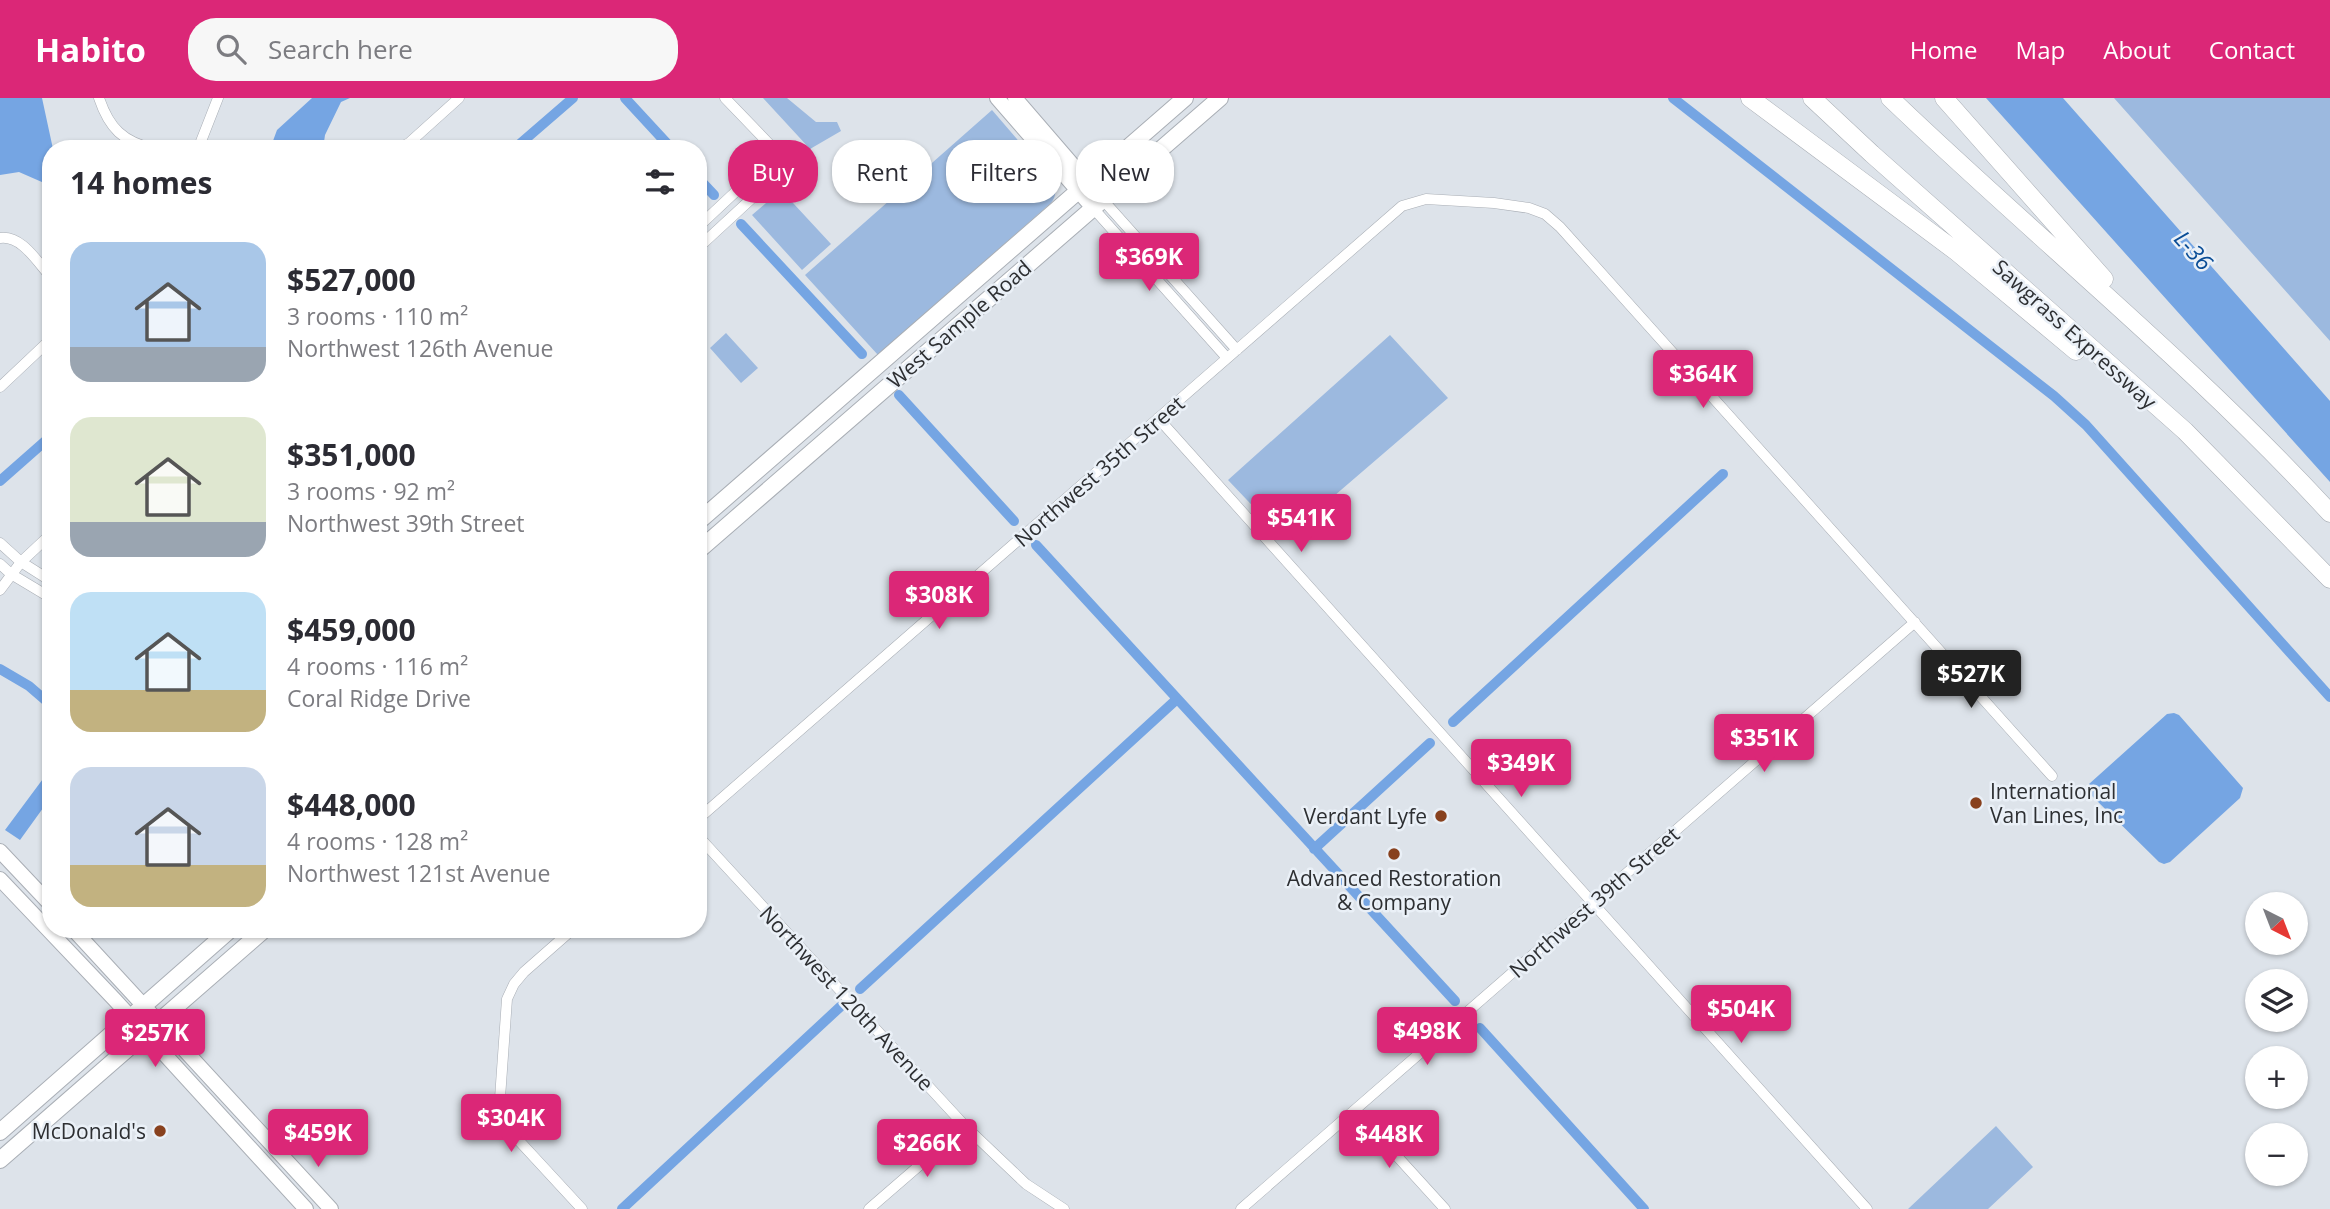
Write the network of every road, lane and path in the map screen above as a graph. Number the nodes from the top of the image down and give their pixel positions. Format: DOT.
graph roads {
  1 [pos="99,98"];
  2 [pos="218,98"];
  3 [pos="459,98"];
  4 [pos="725,98"];
  5 [pos="997,98"];
  6 [pos="1015,98"];
  7 [pos="1185,98"];
  8 [pos="1220,98"];
  9 [pos="1750,98"];
  10 [pos="1812,98"];
  11 [pos="1890,98"];
  12 [pos="1944,98"];
  13 [pos="130,140"];
  14 [pos="202,140"];
  15 [pos="412,140"];
  16 [pos="764,140"];
  17 [pos="1137,140"];
  18 [pos="1076,178"];
  19 [pos="1076,180"];
  20 [pos="1076,193"];
  21 [pos="728,199"];
  22 [pos="747,203"];
  23 [pos="1098,204"];
  24 [pos="707,219"];
  25 [pos="4,237"];
  26 [pos="707,240"];
  27 [pos="42,267"];
  28 [pos="2144,328"];
  29 [pos="42,347"];
  30 [pos="1237,350"];
  31 [pos="1227,358"];
  32 [pos="0,387"];
  33 [pos="1158,418"];
  34 [pos="2185,431"];
  35 [pos="2330,513"];
  36 [pos="707,514"];
  37 [pos="42,542"];
  38 [pos="0,543"];
  39 [pos="707,543"];
  40 [pos="21,562"];
  41 [pos="0,564"];
  42 [pos="11,574"];
  43 [pos="42,576"];
  44 [pos="2330,579"];
  45 [pos="0,590"];
  46 [pos="42,593"];
  47 [pos="1915,622"];
  48 [pos="2052,776"];
  49 [pos="707,811"];
  50 [pos="707,846"];
  51 [pos="0,850"];
  52 [pos="0,880"];
  53 [pos="42,895"];
  54 [pos="1593,902"];
  55 [pos="42,924"];
  56 [pos="55,938"];
  57 [pos="81,938"];
  58 [pos="221,938"];
  59 [pos="255,938"];
  60 [pos="563,938"];
  61 [pos="144,1006"];
  62 [pos="131,1017"];
  63 [pos="159,1022"];
  64 [pos="145,1033"];
  65 [pos="1355,1110"];
  66 [pos="965,1126"];
  67 [pos="0,1132"];
  68 [pos="0,1160"];
  69 [pos="306,1209"];
  70 [pos="331,1209"];
  71 [pos="582,1209"];
  72 [pos="869,1209"];
  73 [pos="1065,1209"];
  74 [pos="1241,1209"];
  75 [pos="1445,1209"];
  76 [pos="1867,1209"];
  1 -- 13 [label="street"];
  2 -- 14 [label="street"];
  3 -- 15 [label="street"];
  4 -- 16 [label="street"];
  5 -- 19 [label="main road"];
  6 -- 18 [label="main road"];
  7 -- 17 [label="main road, West Sample Road"];
  8 -- 23 [label="main road, West Sample Road"];
  9 -- 34 [label="highway"];
  10 -- 34 [label="highway, Sawgrass Expressway"];
  11 -- 28 [label="highway"];
  12 -- 28 [label="highway"];
  20 -- 36 [label="main road, West Sample Road"];
  21 -- 24 [label="street"];
  22 -- 26 [label="street"];
  23 -- 30 [label="street"];
  23 -- 31 [label="street"];
  23 -- 39 [label="main road, West Sample Road"];
  25 -- 27 [label="street"];
  28 -- 35 [label="highway"];
  29 -- 32 [label="street"];
  30 -- 31 [label="street, Northwest 35th Street"];
  30 -- 47 [label="street, Northwest 35th Street"];
  31 -- 33 [label="street, Northwest 35th Street"];
  33 -- 49 [label="street, Northwest 35th Street"];
  33 -- 54 [label="street"];
  34 -- 44 [label="highway, Sawgrass Expressway"];
  37 -- 40 [label="street"];
  38 -- 40 [label="street"];
  40 -- 42 [label="street"];
  40 -- 43 [label="street"];
  41 -- 42 [label="street"];
  42 -- 45 [label="street"];
  42 -- 46 [label="street"];
  47 -- 48 [label="street, Northwest 35th Street"];
  47 -- 54 [label="street, Northwest 39th Street"];
  50 -- 66 [label="street, Northwest 120th Avenue"];
  51 -- 53 [label="main road"];
  52 -- 55 [label="main road"];
  54 -- 65 [label="street, Northwest 39th Street"];
  54 -- 76 [label="street"];
  56 -- 62 [label="main road"];
  57 -- 61 [label="main road"];
  58 -- 61 [label="main road"];
  59 -- 63 [label="main road"];
  60 -- 71 [label="street"];
  61 -- 62 [label="main road"];
  61 -- 63 [label="main road"];
  62 -- 64 [label="main road"];
  62 -- 67 [label="main road"];
  63 -- 64 [label="main road"];
  63 -- 70 [label="main road"];
  64 -- 68 [label="main road"];
  64 -- 69 [label="main road"];
  65 -- 74 [label="street, Northwest 39th Street"];
  65 -- 75 [label="street"];
  66 -- 72 [label="street"];
  66 -- 73 [label="street, Northwest 120th Avenue"];
}
